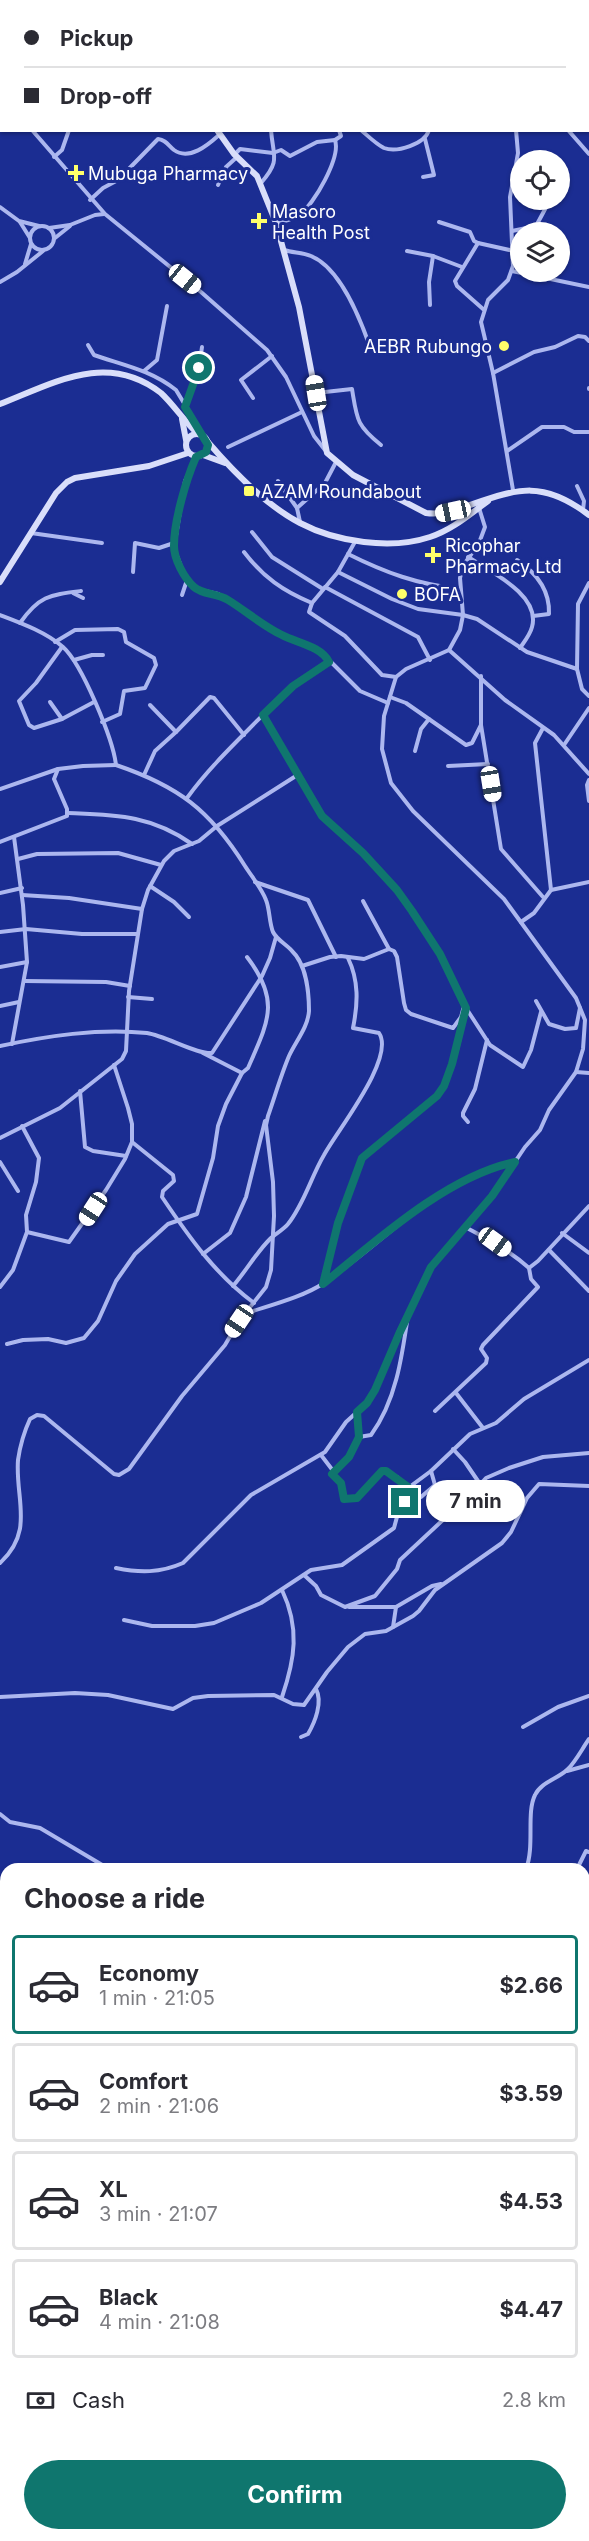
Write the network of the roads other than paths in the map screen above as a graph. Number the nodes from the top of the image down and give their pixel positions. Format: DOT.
graph roads {
  1 [pos="34,132"];
  2 [pos="68,132"];
  3 [pos="271,132"];
  4 [pos="339,132"];
  5 [pos="363,132"];
  6 [pos="428,132"];
  7 [pos="516,132"];
  8 [pos="570,132"];
  9 [pos="218,133"];
  10 [pos="335,140"];
  11 [pos="425,140"];
  12 [pos="518,150"];
  13 [pos="276,153"];
  14 [pos="589,154"];
  15 [pos="235,155"];
  16 [pos="54,157"];
  17 [pos="423,177"];
  18 [pos="261,183"];
  19 [pos="218,185"];
  20 [pos="90,200"];
  21 [pos="0,207"];
  22 [pos="105,214"];
  23 [pos="19,221"];
  24 [pos="439,222"];
  25 [pos="276,224"];
  26 [pos="70,225"];
  27 [pos="41,226"];
  28 [pos="49,228"];
  29 [pos="30,238"];
  30 [pos="54,238"];
  31 [pos="478,243"];
  32 [pos="31,244"];
  33 [pos="44,250"];
  34 [pos="283,250"];
  35 [pos="510,250"];
  36 [pos="407,251"];
  37 [pos="433,256"];
  38 [pos="25,265"];
  39 [pos="462,267"];
  40 [pos="510,276"];
  41 [pos="0,282"];
  42 [pos="565,282"];
  43 [pos="589,287"];
  44 [pos="167,306"];
  45 [pos="430,306"];
  46 [pos="483,309"];
  47 [pos="589,341"];
  48 [pos="369,344"];
  49 [pos="87,345"];
  50 [pos="202,347"];
  51 [pos="272,356"];
  52 [pos="144,371"];
  53 [pos="494,373"];
  54 [pos="316,393"];
  55 [pos="253,398"];
  56 [pos="0,404"];
  57 [pos="185,407"];
  58 [pos="302,412"];
  59 [pos="181,418"];
  60 [pos="589,432"];
  61 [pos="204,437"];
  62 [pos="186,440"];
  63 [pos="381,445"];
  64 [pos="228,447"];
  65 [pos="507,451"];
  66 [pos="188,453"];
  67 [pos="327,453"];
  68 [pos="199,456"];
  69 [pos="336,462"];
  70 [pos="236,470"];
  71 [pos="278,481"];
  72 [pos="577,486"];
  73 [pos="513,490"];
  74 [pos="500,495"];
  75 [pos="297,508"];
  76 [pos="479,508"];
  77 [pos="583,510"];
  78 [pos="589,515"];
  79 [pos="300,522"];
  80 [pos="252,532"];
  81 [pos="30,533"];
  82 [pos="356,540"];
  83 [pos="102,543"];
  84 [pos="174,543"];
  85 [pos="244,552"];
  86 [pos="348,554"];
  87 [pos="468,557"];
  88 [pos="517,560"];
  89 [pos="133,572"];
  90 [pos="338,572"];
  91 [pos="187,579"];
  92 [pos="0,582"];
  93 [pos="589,584"];
  94 [pos="324,588"];
  95 [pos="459,589"];
  96 [pos="81,591"];
  97 [pos="72,592"];
  98 [pos="182,595"];
  99 [pos="83,598"];
  100 [pos="312,603"];
  101 [pos="0,615"];
  102 [pos="463,615"];
  103 [pos="533,616"];
  104 [pos="20,623"];
  105 [pos="55,642"];
  106 [pos="62,647"];
  107 [pos="520,648"];
  108 [pos="450,650"];
  109 [pos="103,655"];
  110 [pos="74,660"];
  111 [pos="430,660"];
  112 [pos="329,662"];
  113 [pos="577,669"];
  114 [pos="481,676"];
  115 [pos="396,677"];
  116 [pos="589,696"];
  117 [pos="390,697"];
  118 [pos="50,702"];
  119 [pos="94,702"];
  120 [pos="388,703"];
  121 [pos="150,705"];
  122 [pos="589,708"];
  123 [pos="263,715"];
  124 [pos="62,719"];
  125 [pos="429,719"];
  126 [pos="102,722"];
  127 [pos="481,725"];
  128 [pos="543,728"];
  129 [pos="176,732"];
  130 [pos="244,735"];
  131 [pos="564,745"];
  132 [pos="415,751"];
  133 [pos="488,764"];
  134 [pos="116,765"];
  135 [pos="448,766"];
  136 [pos="58,769"];
  137 [pos="299,774"];
  138 [pos="589,774"];
  139 [pos="144,775"];
  140 [pos="589,780"];
  141 [pos="0,789"];
  142 [pos="187,798"];
  143 [pos="589,801"];
  144 [pos="68,813"];
  145 [pos="217,826"];
  146 [pos="14,837"];
  147 [pos="0,842"];
  148 [pos="193,844"];
  149 [pos="18,859"];
  150 [pos="161,866"];
  151 [pos="255,881"];
  152 [pos="589,882"];
  153 [pos="150,886"];
  154 [pos="22,888"];
  155 [pos="551,890"];
  156 [pos="0,893"];
  157 [pos="22,895"];
  158 [pos="543,897"];
  159 [pos="363,901"];
  160 [pos="142,909"];
  161 [pos="189,917"];
  162 [pos="520,922"];
  163 [pos="26,929"];
  164 [pos="0,932"];
  165 [pos="137,934"];
  166 [pos="276,936"];
  167 [pos="389,950"];
  168 [pos="247,957"];
  169 [pos="336,957"];
  170 [pos="348,958"];
  171 [pos="27,962"];
  172 [pos="0,966"];
  173 [pos="302,966"];
  174 [pos="262,976"];
  175 [pos="24,981"];
  176 [pos="130,986"];
  177 [pos="128,997"];
  178 [pos="152,999"];
  179 [pos="536,1001"];
  180 [pos="19,1002"];
  181 [pos="0,1006"];
  182 [pos="465,1006"];
  183 [pos="581,1007"];
  184 [pos="541,1012"];
  185 [pos="126,1033"];
  186 [pos="487,1040"];
  187 [pos="12,1044"];
  188 [pos="0,1046"];
  189 [pos="203,1053"];
  190 [pos="114,1065"];
  191 [pos="576,1072"];
  192 [pos="242,1073"];
  193 [pos="589,1073"];
  194 [pos="80,1091"];
  195 [pos="267,1118"];
  196 [pos="468,1122"];
  197 [pos="22,1125"];
  198 [pos="0,1138"];
  199 [pos="132,1142"];
  200 [pos="126,1156"];
  201 [pos="0,1162"];
  202 [pos="515,1162"];
  203 [pos="18,1191"];
  204 [pos="589,1206"];
  205 [pos="178,1221"];
  206 [pos="465,1227"];
  207 [pos="27,1232"];
  208 [pos="562,1233"];
  209 [pos="274,1236"];
  210 [pos="549,1250"];
  211 [pos="589,1253"];
  212 [pos="203,1254"];
  213 [pos="529,1268"];
  214 [pos="323,1284"];
  215 [pos="233,1286"];
  216 [pos="0,1287"];
  217 [pos="589,1291"];
  218 [pos="254,1303"];
  219 [pos="409,1312"];
  220 [pos="246,1313"];
  221 [pos="7,1344"];
  222 [pos="589,1360"];
  223 [pos="456,1393"];
  224 [pos="435,1411"];
  225 [pos="357,1412"];
  226 [pos="483,1428"];
  227 [pos="359,1437"];
  228 [pos="453,1449"];
  229 [pos="589,1453"];
  230 [pos="321,1455"];
  231 [pos="431,1471"];
  232 [pos="334,1472"];
  233 [pos="480,1484"];
  234 [pos="589,1486"];
  235 [pos="408,1487"];
  236 [pos="402,1504"];
  237 [pos="0,1563"];
  238 [pos="116,1568"];
  239 [pos="304,1575"];
  240 [pos="442,1584"];
  241 [pos="282,1590"];
  242 [pos="345,1607"];
  243 [pos="396,1607"];
  244 [pos="124,1620"];
  245 [pos="393,1627"];
  246 [pos="315,1689"];
  247 [pos="589,1696"];
  248 [pos="0,1697"];
  249 [pos="282,1697"];
  250 [pos="523,1726"];
  251 [pos="301,1737"];
  252 [pos="589,1739"];
  253 [pos="589,1766"];
  254 [pos="566,1771"];
  255 [pos="0,1814"];
  256 [pos="589,1852"];
  257 [pos="99,1863"];
  258 [pos="528,1863"];
  259 [pos="580,1863"];
  1 -- 16 [label="street"];
  2 -- 16 [label="street"];
  3 -- 13 [label="street"];
  4 -- 10 [label="street"];
  5 -- 11 [label="street"];
  6 -- 11 [label="street"];
  7 -- 12 [label="street"];
  8 -- 14 [label="street"];
  9 -- 15 [label="main road"];
  9 -- 20 [label="street"];
  10 -- 13 [label="street"];
  10 -- 25 [label="street"];
  11 -- 17 [label="street"];
  13 -- 15 [label="street"];
  13 -- 18 [label="street"];
  15 -- 18 [label="main road"];
  15 -- 19 [label="street"];
  16 -- 20 [label="street"];
  18 -- 25 [label="main road"];
  20 -- 22 [label="street"];
  21 -- 23 [label="street"];
  22 -- 26 [label="street"];
  22 -- 51 [label="street"];
  23 -- 27 [label="street"];
  23 -- 29 [label="street"];
  24 -- 31 [label="street"];
  25 -- 34 [label="main road"];
  26 -- 28 [label="street"];
  26 -- 30 [label="street"];
  27 -- 28 [label="street"];
  27 -- 29 [label="street"];
  28 -- 30 [label="street"];
  29 -- 32 [label="street"];
  30 -- 33 [label="street"];
  31 -- 35 [label="street"];
  31 -- 39 [label="street"];
  32 -- 33 [label="street"];
  32 -- 38 [label="street"];
  33 -- 38 [label="street"];
  34 -- 48 [label="street"];
  34 -- 54 [label="main road"];
  36 -- 37 [label="street"];
  37 -- 39 [label="street"];
  37 -- 45 [label="street"];
  38 -- 41 [label="street"];
  39 -- 46 [label="street"];
  40 -- 46 [label="street"];
  42 -- 43 [label="street"];
  44 -- 52 [label="street"];
  46 -- 53 [label="street"];
  47 -- 53 [label="street"];
  49 -- 52 [label="street"];
  50 -- 57 [label="street"];
  51 -- 55 [label="street"];
  51 -- 58 [label="street"];
  52 -- 57 [label="street"];
  53 -- 65 [label="street"];
  54 -- 63 [label="street"];
  54 -- 67 [label="main road"];
  56 -- 59 [label="main road"];
  57 -- 61 [label="street"];
  58 -- 64 [label="street"];
  58 -- 67 [label="street"];
  59 -- 61 [label="main road"];
  59 -- 62 [label="main road"];
  60 -- 65 [label="street"];
  61 -- 62 [label="main road"];
  61 -- 68 [label="main road"];
  61 -- 70 [label="main road"];
  62 -- 66 [label="main road"];
  65 -- 73 [label="street"];
  66 -- 68 [label="main road"];
  66 -- 81 [label="main road"];
  67 -- 69 [label="main road"];
  68 -- 70 [label="main road"];
  68 -- 84 [label="street"];
  69 -- 74 [label="main road"];
  69 -- 75 [label="street"];
  70 -- 79 [label="main road"];
  71 -- 75 [label="street"];
  72 -- 77 [label="street"];
  73 -- 74 [label="main road"];
  73 -- 77 [label="main road"];
  74 -- 76 [label="main road"];
  75 -- 79 [label="street"];
  76 -- 82 [label="main road"];
  76 -- 87 [label="street"];
  77 -- 78 [label="main road"];
  79 -- 82 [label="main road"];
  80 -- 94 [label="street"];
  81 -- 83 [label="street"];
  81 -- 92 [label="main road"];
  82 -- 86 [label="street"];
  84 -- 89 [label="street"];
  84 -- 91 [label="street"];
  85 -- 100 [label="street"];
  86 -- 90 [label="street"];
  86 -- 95 [label="street"];
  87 -- 95 [label="street"];
  87 -- 103 [label="street"];
  88 -- 103 [label="street"];
  90 -- 94 [label="street"];
  90 -- 102 [label="street"];
  91 -- 98 [label="street"];
  91 -- 112 [label="street"];
  93 -- 113 [label="street"];
  94 -- 100 [label="street"];
  94 -- 111 [label="street"];
  95 -- 102 [label="street"];
  96 -- 97 [label="street"];
  97 -- 99 [label="street"];
  97 -- 104 [label="street"];
  100 -- 115 [label="street"];
  101 -- 104 [label="street"];
  102 -- 107 [label="street"];
  102 -- 108 [label="street"];
  103 -- 107 [label="street"];
  104 -- 105 [label="street"];
  105 -- 106 [label="street"];
  105 -- 126 [label="street"];
  106 -- 110 [label="street"];
  106 -- 124 [label="street"];
  107 -- 113 [label="street"];
  108 -- 111 [label="street"];
  108 -- 114 [label="street"];
  109 -- 110 [label="street"];
  110 -- 119 [label="street"];
  111 -- 115 [label="street"];
  112 -- 120 [label="street"];
  112 -- 123 [label="street"];
  113 -- 116 [label="street"];
  114 -- 127 [label="street"];
  114 -- 128 [label="street"];
  115 -- 117 [label="street"];
  117 -- 120 [label="street"];
  117 -- 125 [label="street"];
  118 -- 124 [label="street"];
  119 -- 124 [label="street"];
  119 -- 126 [label="street"];
  120 -- 162 [label="street"];
  121 -- 129 [label="street"];
  122 -- 131 [label="street"];
  123 -- 130 [label="street"];
  123 -- 137 [label="street"];
  125 -- 127 [label="street"];
  125 -- 132 [label="street"];
  126 -- 134 [label="street"];
  127 -- 133 [label="street"];
  128 -- 131 [label="street"];
  128 -- 155 [label="street"];
  129 -- 130 [label="street"];
  129 -- 139 [label="street"];
  130 -- 142 [label="street"];
  131 -- 138 [label="street"];
  133 -- 135 [label="street"];
  133 -- 158 [label="street"];
  134 -- 136 [label="street"];
  134 -- 139 [label="street"];
  136 -- 141 [label="street"];
  136 -- 144 [label="street"];
  137 -- 145 [label="street"];
  137 -- 182 [label="street"];
  139 -- 142 [label="street"];
  140 -- 143 [label="street"];
  142 -- 145 [label="street"];
  144 -- 146 [label="street"];
  144 -- 148 [label="street"];
  145 -- 148 [label="street"];
  145 -- 151 [label="street"];
  146 -- 147 [label="street"];
  146 -- 149 [label="street"];
  148 -- 150 [label="street"];
  149 -- 150 [label="street"];
  149 -- 154 [label="street"];
  150 -- 153 [label="street"];
  151 -- 166 [label="street"];
  151 -- 169 [label="street"];
  152 -- 155 [label="street"];
  153 -- 160 [label="street"];
  153 -- 161 [label="street"];
  154 -- 156 [label="street"];
  154 -- 157 [label="street"];
  155 -- 158 [label="street"];
  157 -- 160 [label="street"];
  157 -- 163 [label="street"];
  158 -- 162 [label="street"];
  159 -- 167 [label="street"];
  160 -- 165 [label="street"];
  162 -- 183 [label="street"];
  163 -- 164 [label="street"];
  163 -- 165 [label="street"];
  163 -- 171 [label="street"];
  165 -- 176 [label="street"];
  166 -- 173 [label="street"];
  166 -- 174 [label="street"];
  167 -- 170 [label="street"];
  167 -- 182 [label="street"];
  168 -- 174 [label="street"];
  169 -- 170 [label="street"];
  169 -- 173 [label="street"];
  170 -- 209 [label="street"];
  171 -- 172 [label="street"];
  171 -- 175 [label="street"];
  173 -- 195 [label="street"];
  174 -- 189 [label="street"];
  174 -- 192 [label="street"];
  175 -- 176 [label="street"];
  175 -- 180 [label="street"];
  176 -- 177 [label="street"];
  177 -- 178 [label="street"];
  177 -- 185 [label="street"];
  179 -- 184 [label="street"];
  180 -- 181 [label="street"];
  180 -- 187 [label="street"];
  182 -- 186 [label="street"];
  182 -- 214 [label="street"];
  183 -- 184 [label="street"];
  183 -- 191 [label="street"];
  184 -- 186 [label="street"];
  185 -- 187 [label="street"];
  185 -- 189 [label="street"];
  185 -- 190 [label="street"];
  186 -- 196 [label="street"];
  187 -- 188 [label="street"];
  189 -- 192 [label="street"];
  190 -- 194 [label="street"];
  190 -- 199 [label="street"];
  191 -- 193 [label="street"];
  191 -- 202 [label="street"];
  192 -- 205 [label="street"];
  194 -- 197 [label="street"];
  194 -- 200 [label="street"];
  195 -- 209 [label="street"];
  195 -- 212 [label="street"];
  197 -- 198 [label="street"];
  197 -- 207 [label="street"];
  199 -- 200 [label="street"];
  199 -- 205 [label="street"];
  200 -- 207 [label="street"];
  201 -- 203 [label="street"];
  202 -- 206 [label="street"];
  202 -- 214 [label="street"];
  204 -- 208 [label="street"];
  205 -- 212 [label="street"];
  205 -- 221 [label="street"];
  206 -- 213 [label="street"];
  206 -- 219 [label="street"];
  207 -- 216 [label="street"];
  208 -- 210 [label="street"];
  208 -- 211 [label="street"];
  209 -- 215 [label="street"];
  209 -- 218 [label="street"];
  210 -- 213 [label="street"];
  210 -- 217 [label="street"];
  212 -- 215 [label="street"];
  213 -- 223 [label="street"];
  214 -- 220 [label="street"];
  215 -- 218 [label="street"];
  218 -- 220 [label="street"];
  219 -- 225 [label="street"];
  219 -- 227 [label="street"];
  220 -- 237 [label="street"];
  222 -- 226 [label="street"];
  223 -- 224 [label="street"];
  223 -- 226 [label="street"];
  225 -- 227 [label="street"];
  225 -- 230 [label="street"];
  226 -- 228 [label="street"];
  227 -- 232 [label="street"];
  228 -- 231 [label="street"];
  228 -- 233 [label="street"];
  229 -- 233 [label="street"];
  230 -- 232 [label="street"];
  230 -- 238 [label="street"];
  231 -- 235 [label="street"];
  231 -- 236 [label="street"];
  232 -- 235 [label="street"];
  233 -- 242 [label="street"];
  234 -- 240 [label="street"];
  235 -- 236 [label="street"];
  236 -- 239 [label="street"];
  239 -- 241 [label="street"];
  239 -- 242 [label="street"];
  240 -- 243 [label="street"];
  240 -- 245 [label="street"];
  241 -- 244 [label="street"];
  241 -- 249 [label="street"];
  242 -- 243 [label="street"];
  243 -- 245 [label="street"];
  245 -- 246 [label="street"];
  246 -- 249 [label="street"];
  246 -- 251 [label="street"];
  247 -- 250 [label="street"];
  248 -- 249 [label="street"];
  252 -- 254 [label="street"];
  253 -- 254 [label="street"];
  254 -- 258 [label="street"];
  255 -- 257 [label="street"];
  256 -- 259 [label="street"];
}
